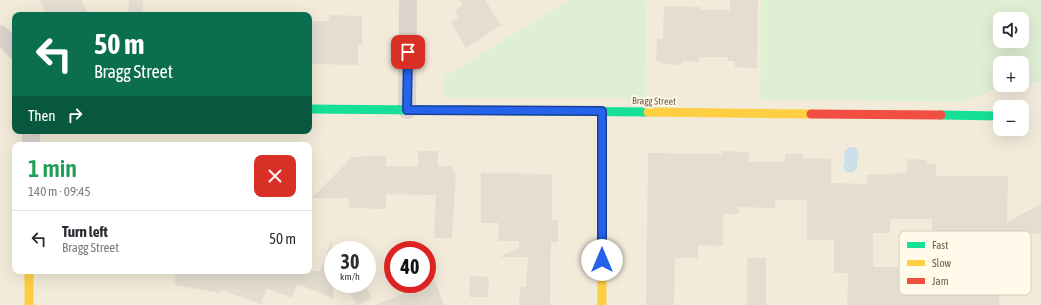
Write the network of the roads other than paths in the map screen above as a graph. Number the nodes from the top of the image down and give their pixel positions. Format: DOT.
graph roads {
  1 [pos="408,0"];
  2 [pos="0,34"];
  3 [pos="12,46"];
  4 [pos="312,109"];
  5 [pos="407,110"];
  6 [pos="602,111"];
  7 [pos="993,116"];
  8 [pos="29,274"];
  9 [pos="29,305"];
  10 [pos="602,305"];
  1 -- 5 [label="street"];
  2 -- 3 [label="street"];
  4 -- 5 [label="street, Bragg Street"];
  5 -- 6 [label="street, Bragg Street"];
  6 -- 7 [label="street, Bragg Street"];
  6 -- 10 [label="street"];
  8 -- 9 [label="street"];
}
